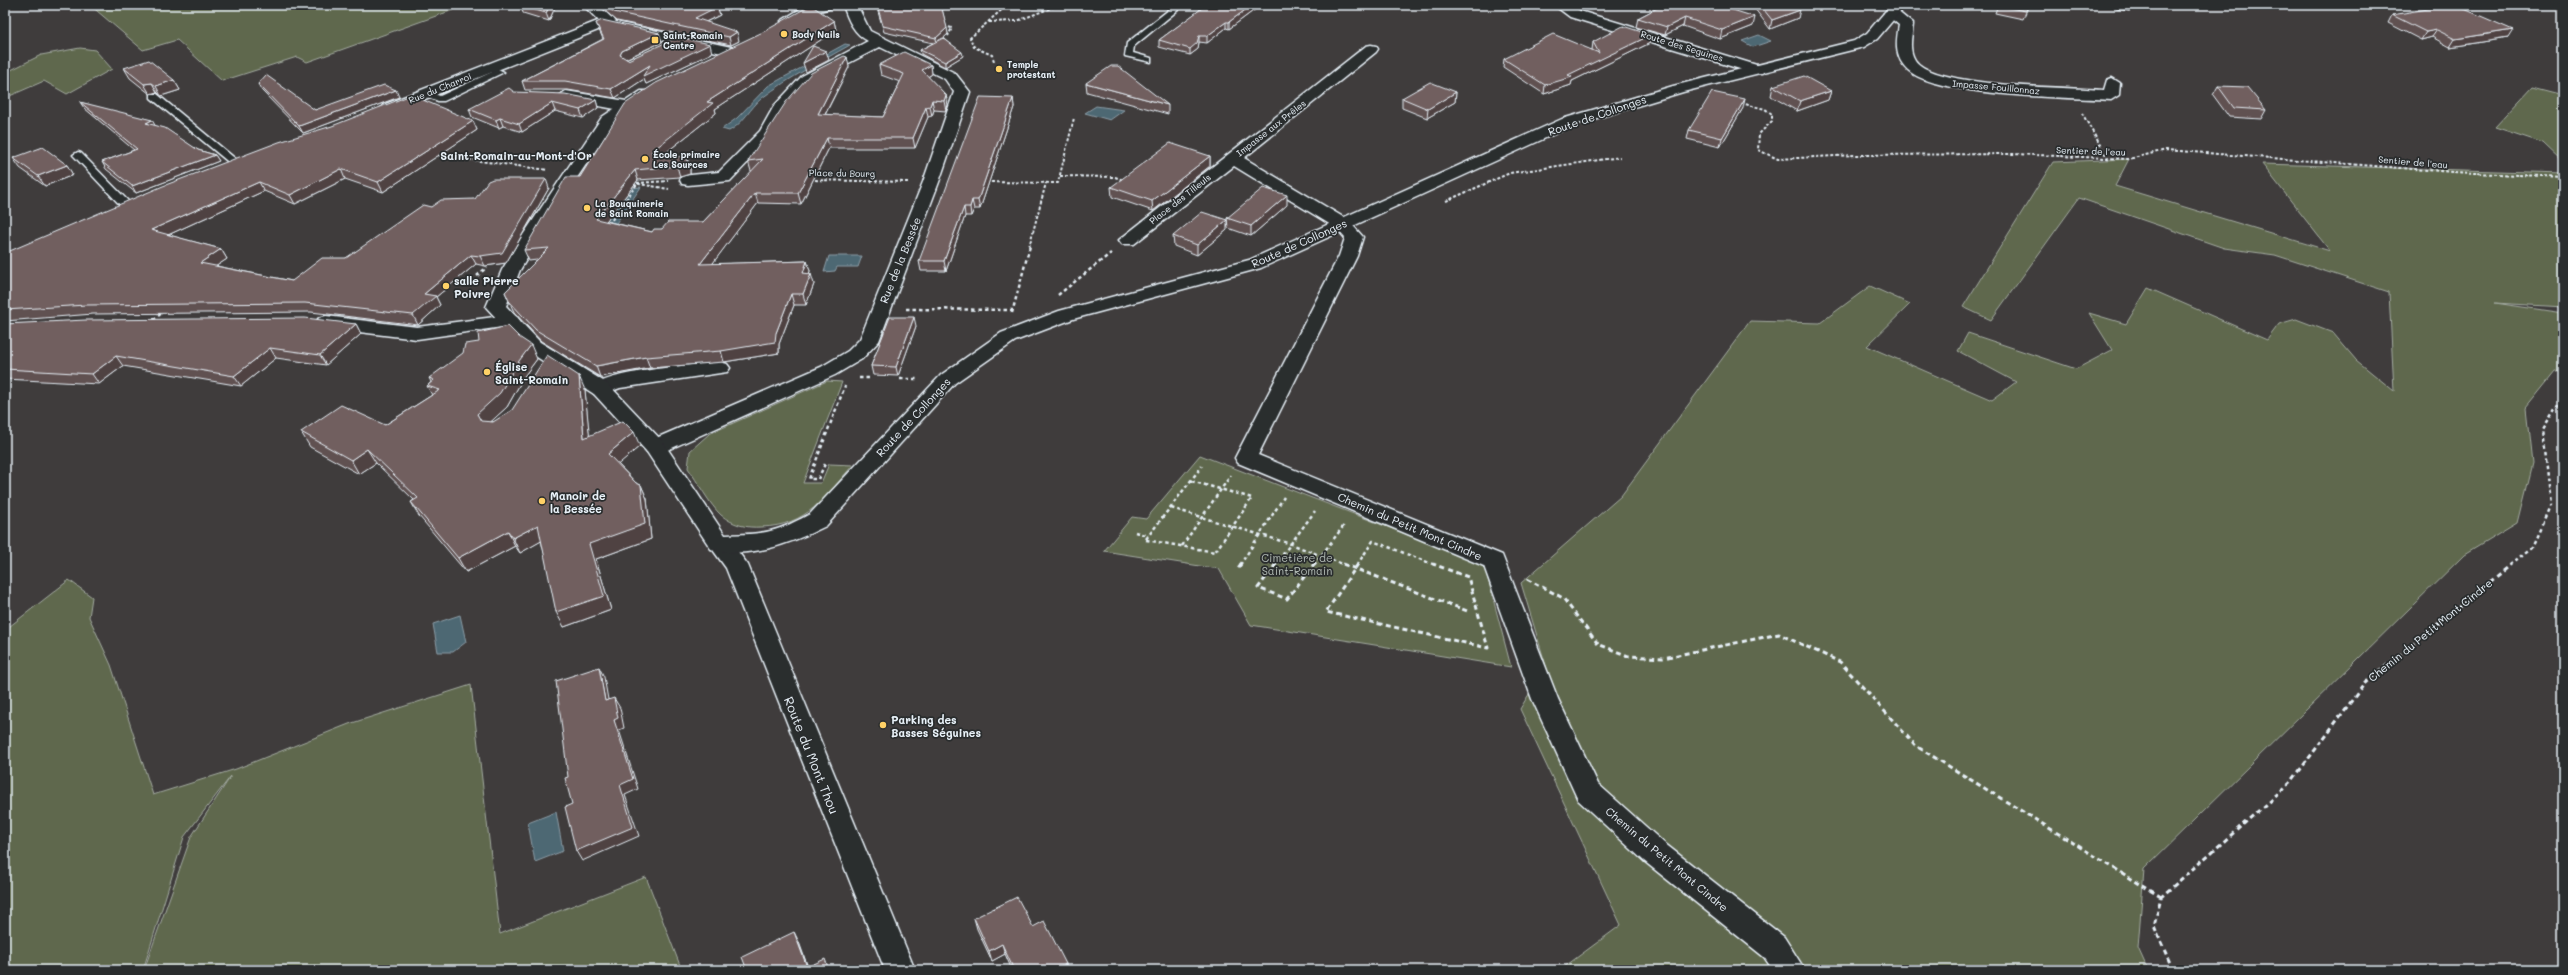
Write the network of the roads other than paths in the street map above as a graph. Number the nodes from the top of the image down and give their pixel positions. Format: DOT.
graph roads {
  1 [pos="590,5"];
  2 [pos="826,5"];
  3 [pos="850,5"];
  4 [pos="1180,5"];
  5 [pos="1561,5"];
  6 [pos="1895,9"];
  7 [pos="610,23"];
  8 [pos="777,27"];
  9 [pos="678,40"];
  10 [pos="878,42"];
  11 [pos="1371,49"];
  12 [pos="658,50"];
  13 [pos="1148,60"];
  14 [pos="711,61"];
  15 [pos="1758,70"];
  16 [pos="2112,83"];
  17 [pos="658,88"];
  18 [pos="154,96"];
  19 [pos="553,96"];
  20 [pos="626,106"];
  21 [pos="374,114"];
  22 [pos="78,155"];
  23 [pos="1233,159"];
  24 [pos="242,160"];
  25 [pos="215,171"];
  26 [pos="688,180"];
  27 [pos="126,205"];
  28 [pos="1342,224"];
  29 [pos="1128,240"];
  30 [pos="311,320"];
  31 [pos="510,321"];
  32 [pos="720,368"];
  33 [pos="601,389"];
  34 [pos="655,447"];
  35 [pos="719,543"];
  36 [pos="900,970"];
  37 [pos="1790,970"];
  1 -- 7 [label="street"];
  2 -- 8 [label="street"];
  3 -- 10 [label="street, Rue de la Bessée"];
  4 -- 13 [label="lane"];
  5 -- 15 [label="street, Route des Seguines"];
  6 -- 15 [label="street, Route de Collonges"];
  6 -- 16 [label="street, Impasse Fouillonnaz"];
  7 -- 9 [label="street"];
  7 -- 21 [label="street, Rue du Charroi"];
  9 -- 12 [label="street"];
  9 -- 14 [label="street"];
  10 -- 26 [label="street"];
  10 -- 34 [label="street, Rue de la Bessée"];
  11 -- 23 [label="street, Impasse aux Prêles"];
  15 -- 28 [label="street, Route de Collonges"];
  17 -- 20 [label="street"];
  18 -- 24 [label="lane"];
  19 -- 20 [label="street"];
  20 -- 31 [label="street, Route du Mont Thou"];
  22 -- 27 [label="lane"];
  23 -- 28 [label="street, Impasse aux Prêles"];
  23 -- 29 [label="street, Place des Tilleuls"];
  24 -- 25 [label="street"];
  28 -- 35 [label="street, Route de Collonges"];
  28 -- 37 [label="street, Chemin du Petit Mont Cindre"];
  30 -- 31 [label="street"];
  31 -- 33 [label="street, Route du Mont Thou"];
  32 -- 33 [label="street"];
  33 -- 34 [label="street, Route du Mont Thou"];
  34 -- 35 [label="street, Route du Mont Thou"];
  35 -- 36 [label="street, Route du Mont Thou"];
}
